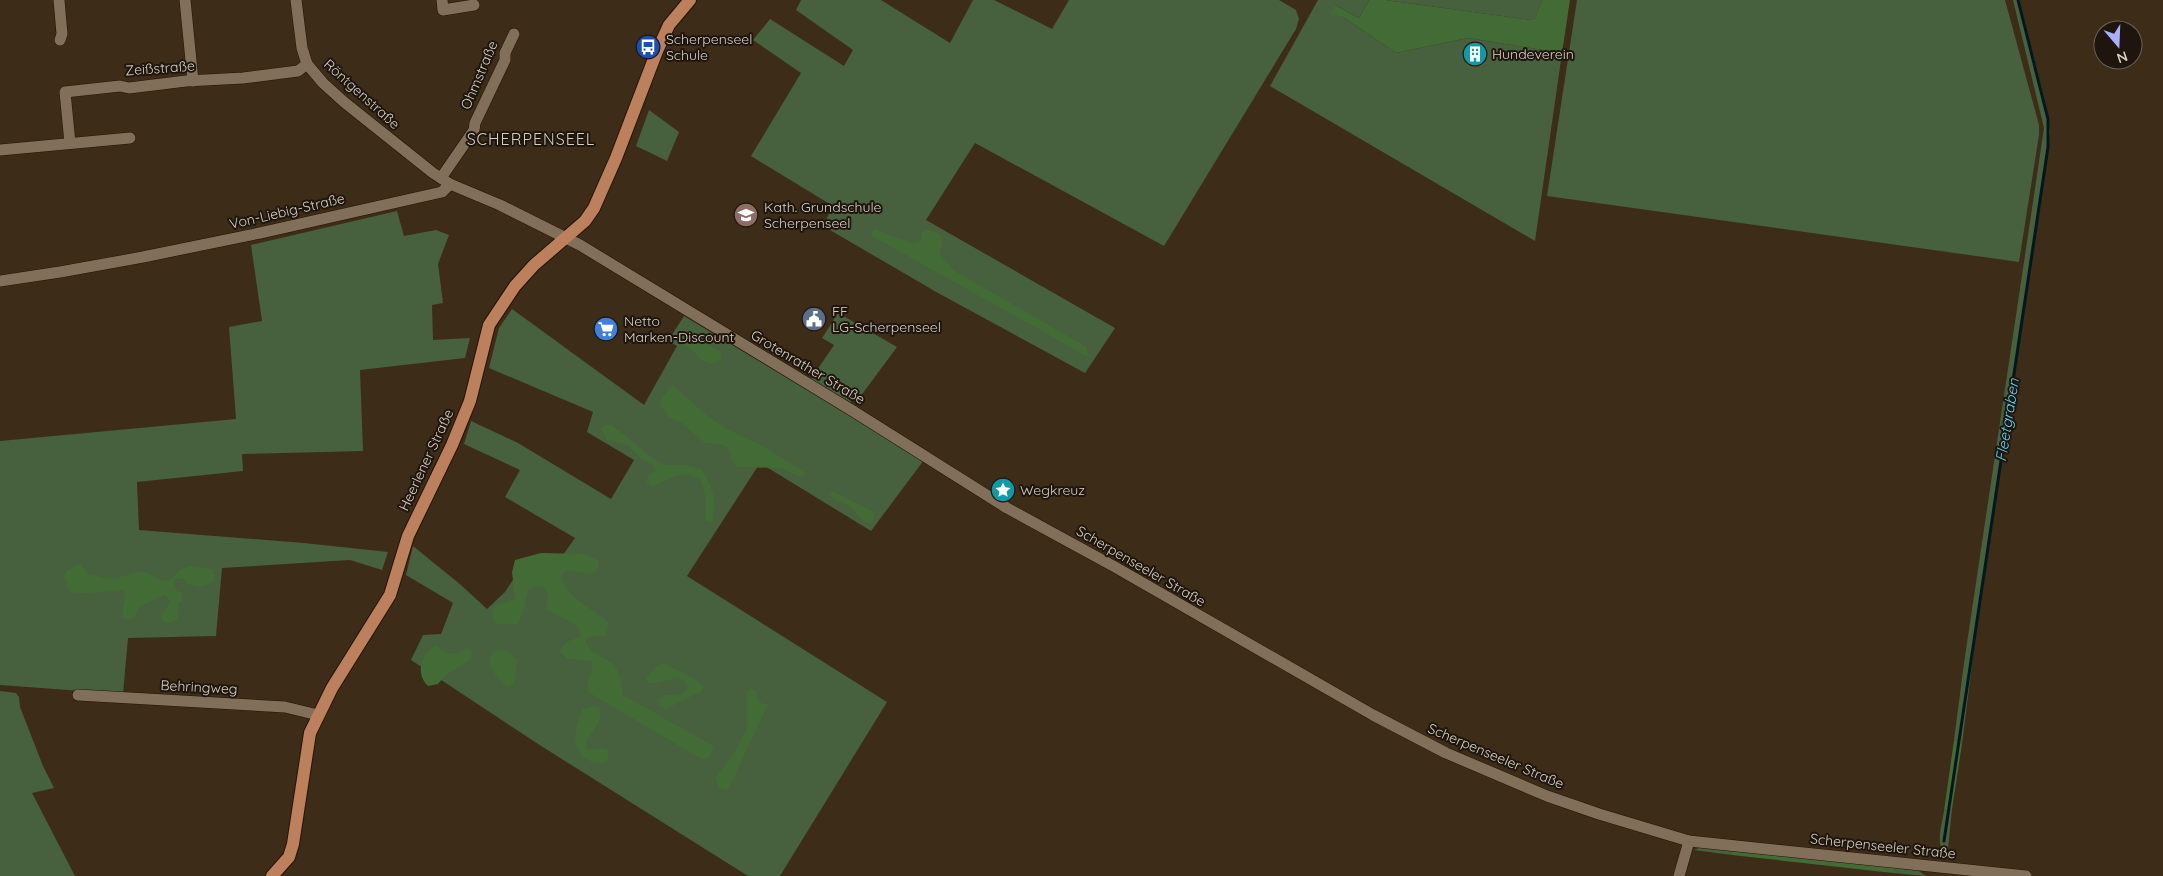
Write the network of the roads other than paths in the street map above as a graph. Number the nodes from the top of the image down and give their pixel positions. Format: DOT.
graph roads {
  1 [pos="60,0"];
  2 [pos="185,0"];
  3 [pos="296,0"];
  4 [pos="442,0"];
  5 [pos="690,0"];
  6 [pos="474,5"];
  7 [pos="514,34"];
  8 [pos="60,40"];
  9 [pos="307,64"];
  10 [pos="192,81"];
  11 [pos="130,138"];
  12 [pos="70,143"];
  13 [pos="0,150"];
  14 [pos="446,181"];
  15 [pos="565,239"];
  16 [pos="0,281"];
  17 [pos="1007,508"];
  18 [pos="78,695"];
  19 [pos="318,715"];
  20 [pos="1688,841"];
  21 [pos="272,876"];
  22 [pos="1679,876"];
  23 [pos="2026,876"];
  1 -- 8 [label="street"];
  2 -- 10 [label="street"];
  3 -- 9 [label="street, Röntgenstraße"];
  4 -- 6 [label="street"];
  5 -- 15 [label="main road, Heerlener Straße"];
  7 -- 14 [label="street, Ohmstraße"];
  9 -- 10 [label="street, Zeißstraße"];
  9 -- 14 [label="street, Röntgenstraße"];
  10 -- 12 [label="street, Zeißstraße"];
  11 -- 12 [label="street"];
  12 -- 13 [label="street"];
  14 -- 15 [label="street"];
  14 -- 16 [label="street, Von-Liebig-Straße"];
  15 -- 17 [label="street, Grotenrather Straße"];
  15 -- 19 [label="main road, Heerlener Straße"];
  17 -- 20 [label="street, Scherpenseeler Straße"];
  18 -- 19 [label="street, Behringweg"];
  19 -- 21 [label="main road, Heerlener Straße"];
  20 -- 22 [label="street"];
  20 -- 23 [label="street, Scherpenseeler Straße"];
}
